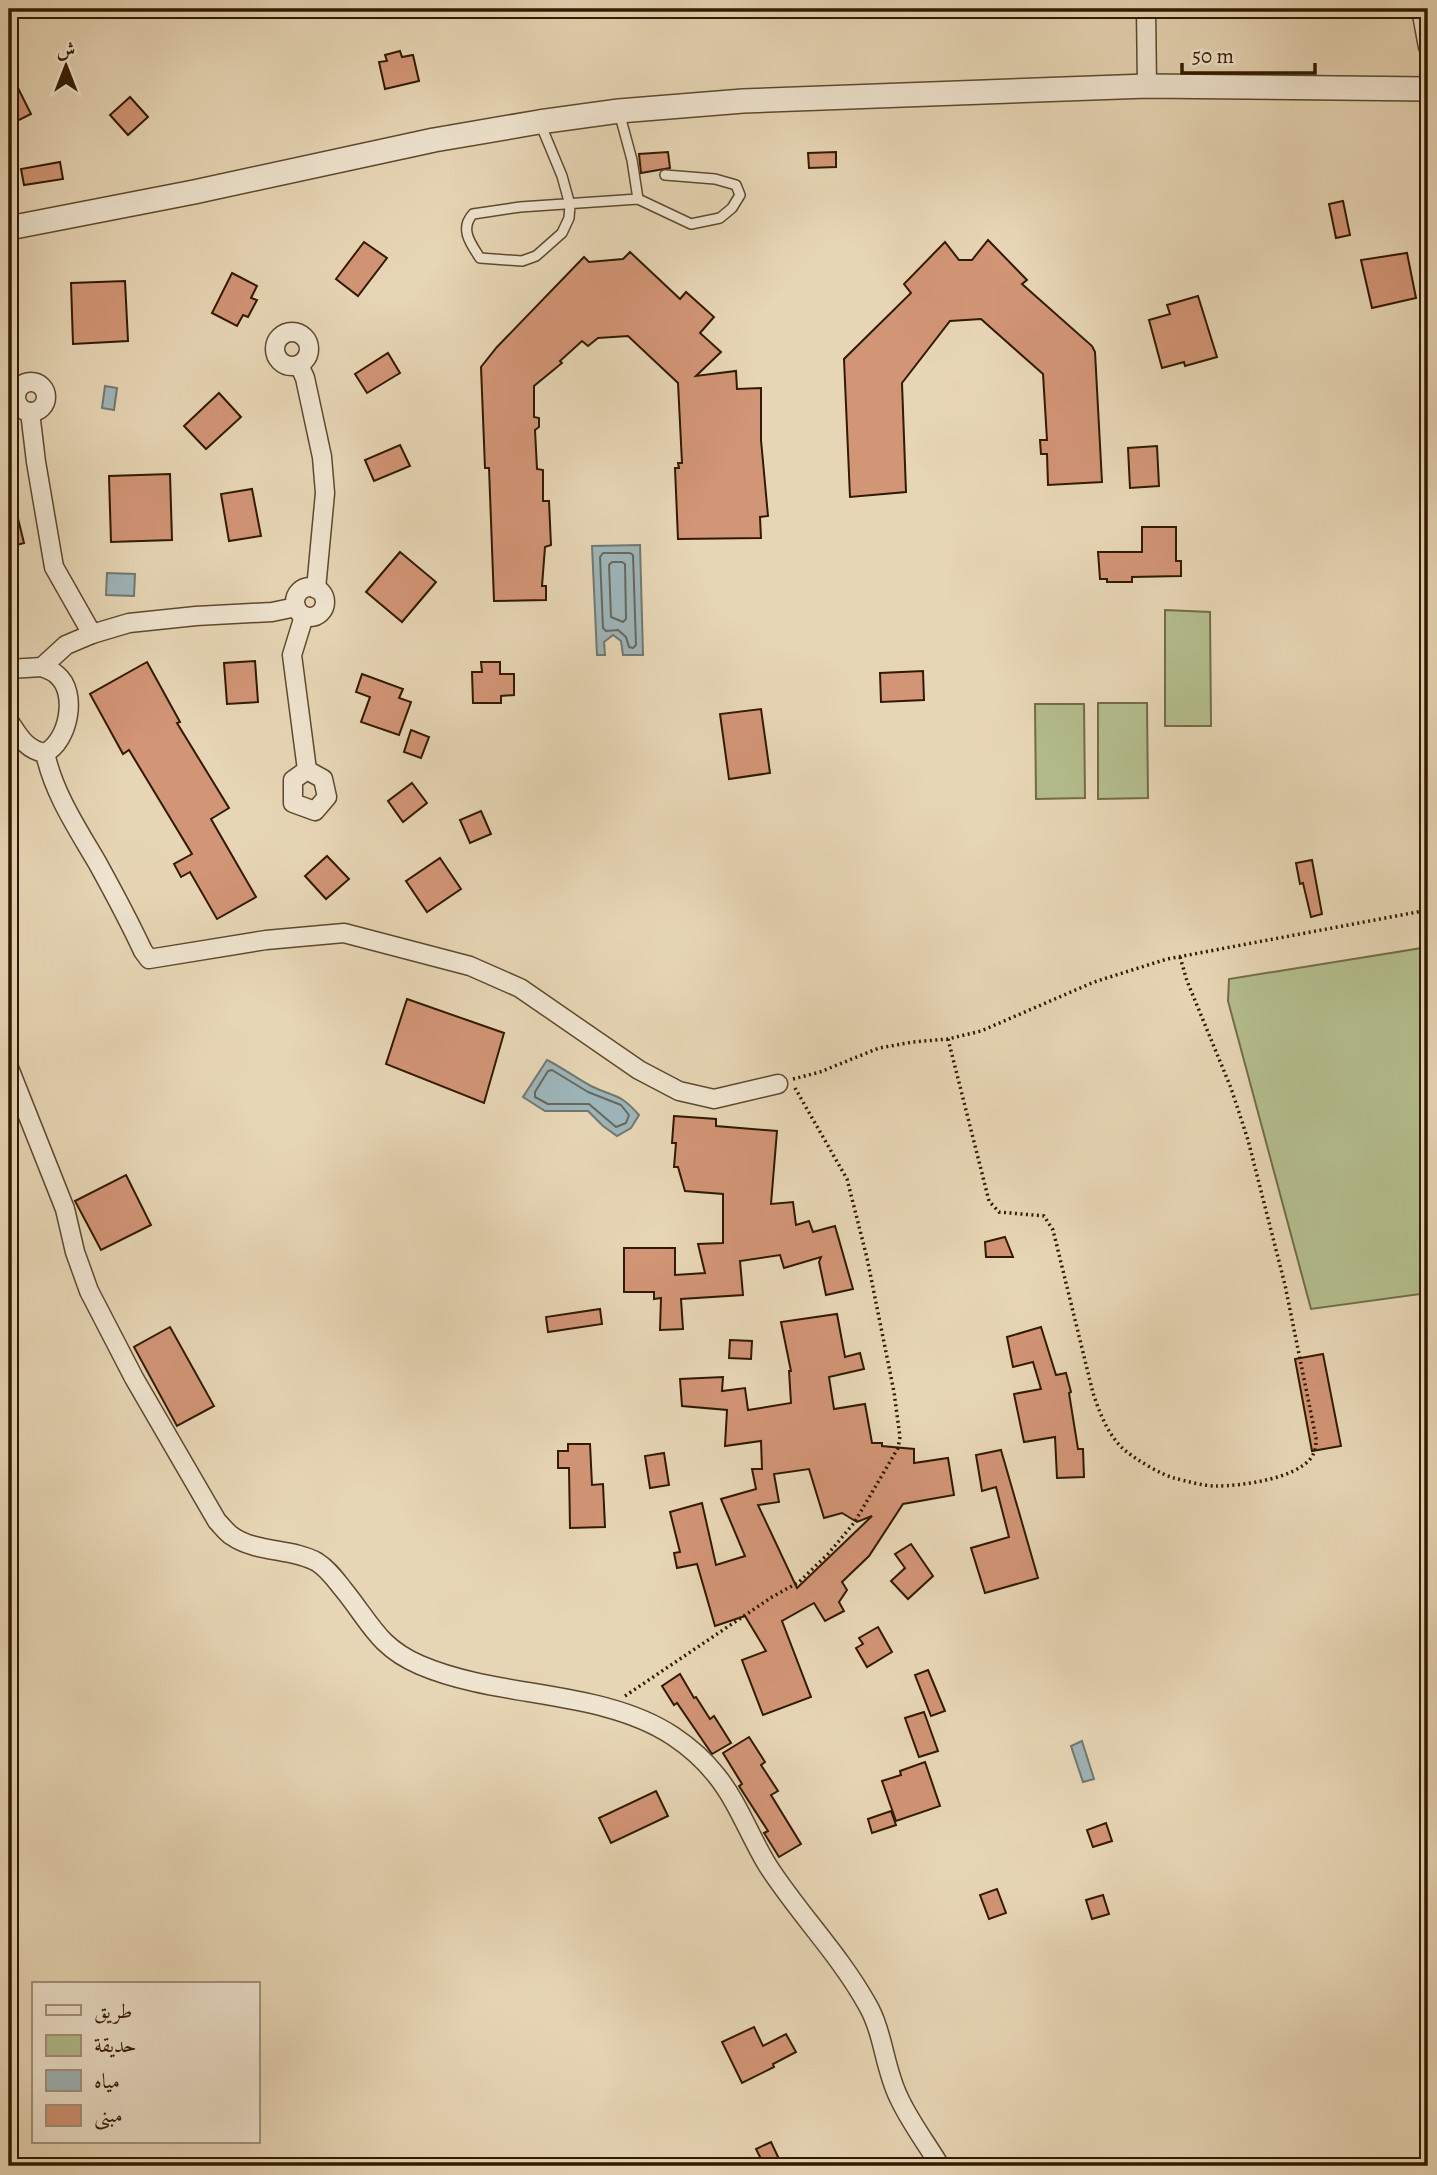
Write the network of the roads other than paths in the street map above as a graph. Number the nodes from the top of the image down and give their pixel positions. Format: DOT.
graph roads {
  1 [pos="1146,9"];
  2 [pos="1421,9"];
  3 [pos="1428,47"];
  4 [pos="1147,86"];
  5 [pos="1428,89"];
  6 [pos="619,111"];
  7 [pos="540,122"];
  8 [pos="665,175"];
  9 [pos="638,199"];
  10 [pos="570,205"];
  11 [pos="9,228"];
  12 [pos="299,365"];
  13 [pos="30,412"];
  14 [pos="316,589"];
  15 [pos="300,611"];
  16 [pos="92,634"];
  17 [pos="42,667"];
  18 [pos="9,669"];
  19 [pos="9,721"];
  20 [pos="45,753"];
  21 [pos="307,770"];
  22 [pos="9,1068"];
  23 [pos="778,1084"];
  24 [pos="940,2166"];
  1 -- 4 [label="street"];
  2 -- 3 [label="street"];
  4 -- 5 [label="street"];
  4 -- 6 [label="street"];
  6 -- 7 [label="street"];
  6 -- 9 [label="lane"];
  7 -- 10 [label="lane"];
  7 -- 11 [label="street"];
  8 -- 9 [label="lane"];
  9 -- 10 [label="lane"];
  10 -- 10 [label="lane"];
  12 -- 14 [label="street"];
  13 -- 16 [label="street"];
  14 -- 15 [label="street"];
  14 -- 15 [label="street"];
  15 -- 16 [label="street"];
  15 -- 21 [label="street"];
  16 -- 17 [label="street"];
  17 -- 18 [label="street"];
  17 -- 20 [label="street"];
  19 -- 20 [label="street"];
  20 -- 23 [label="street"];
  22 -- 24 [label="street"];
}
